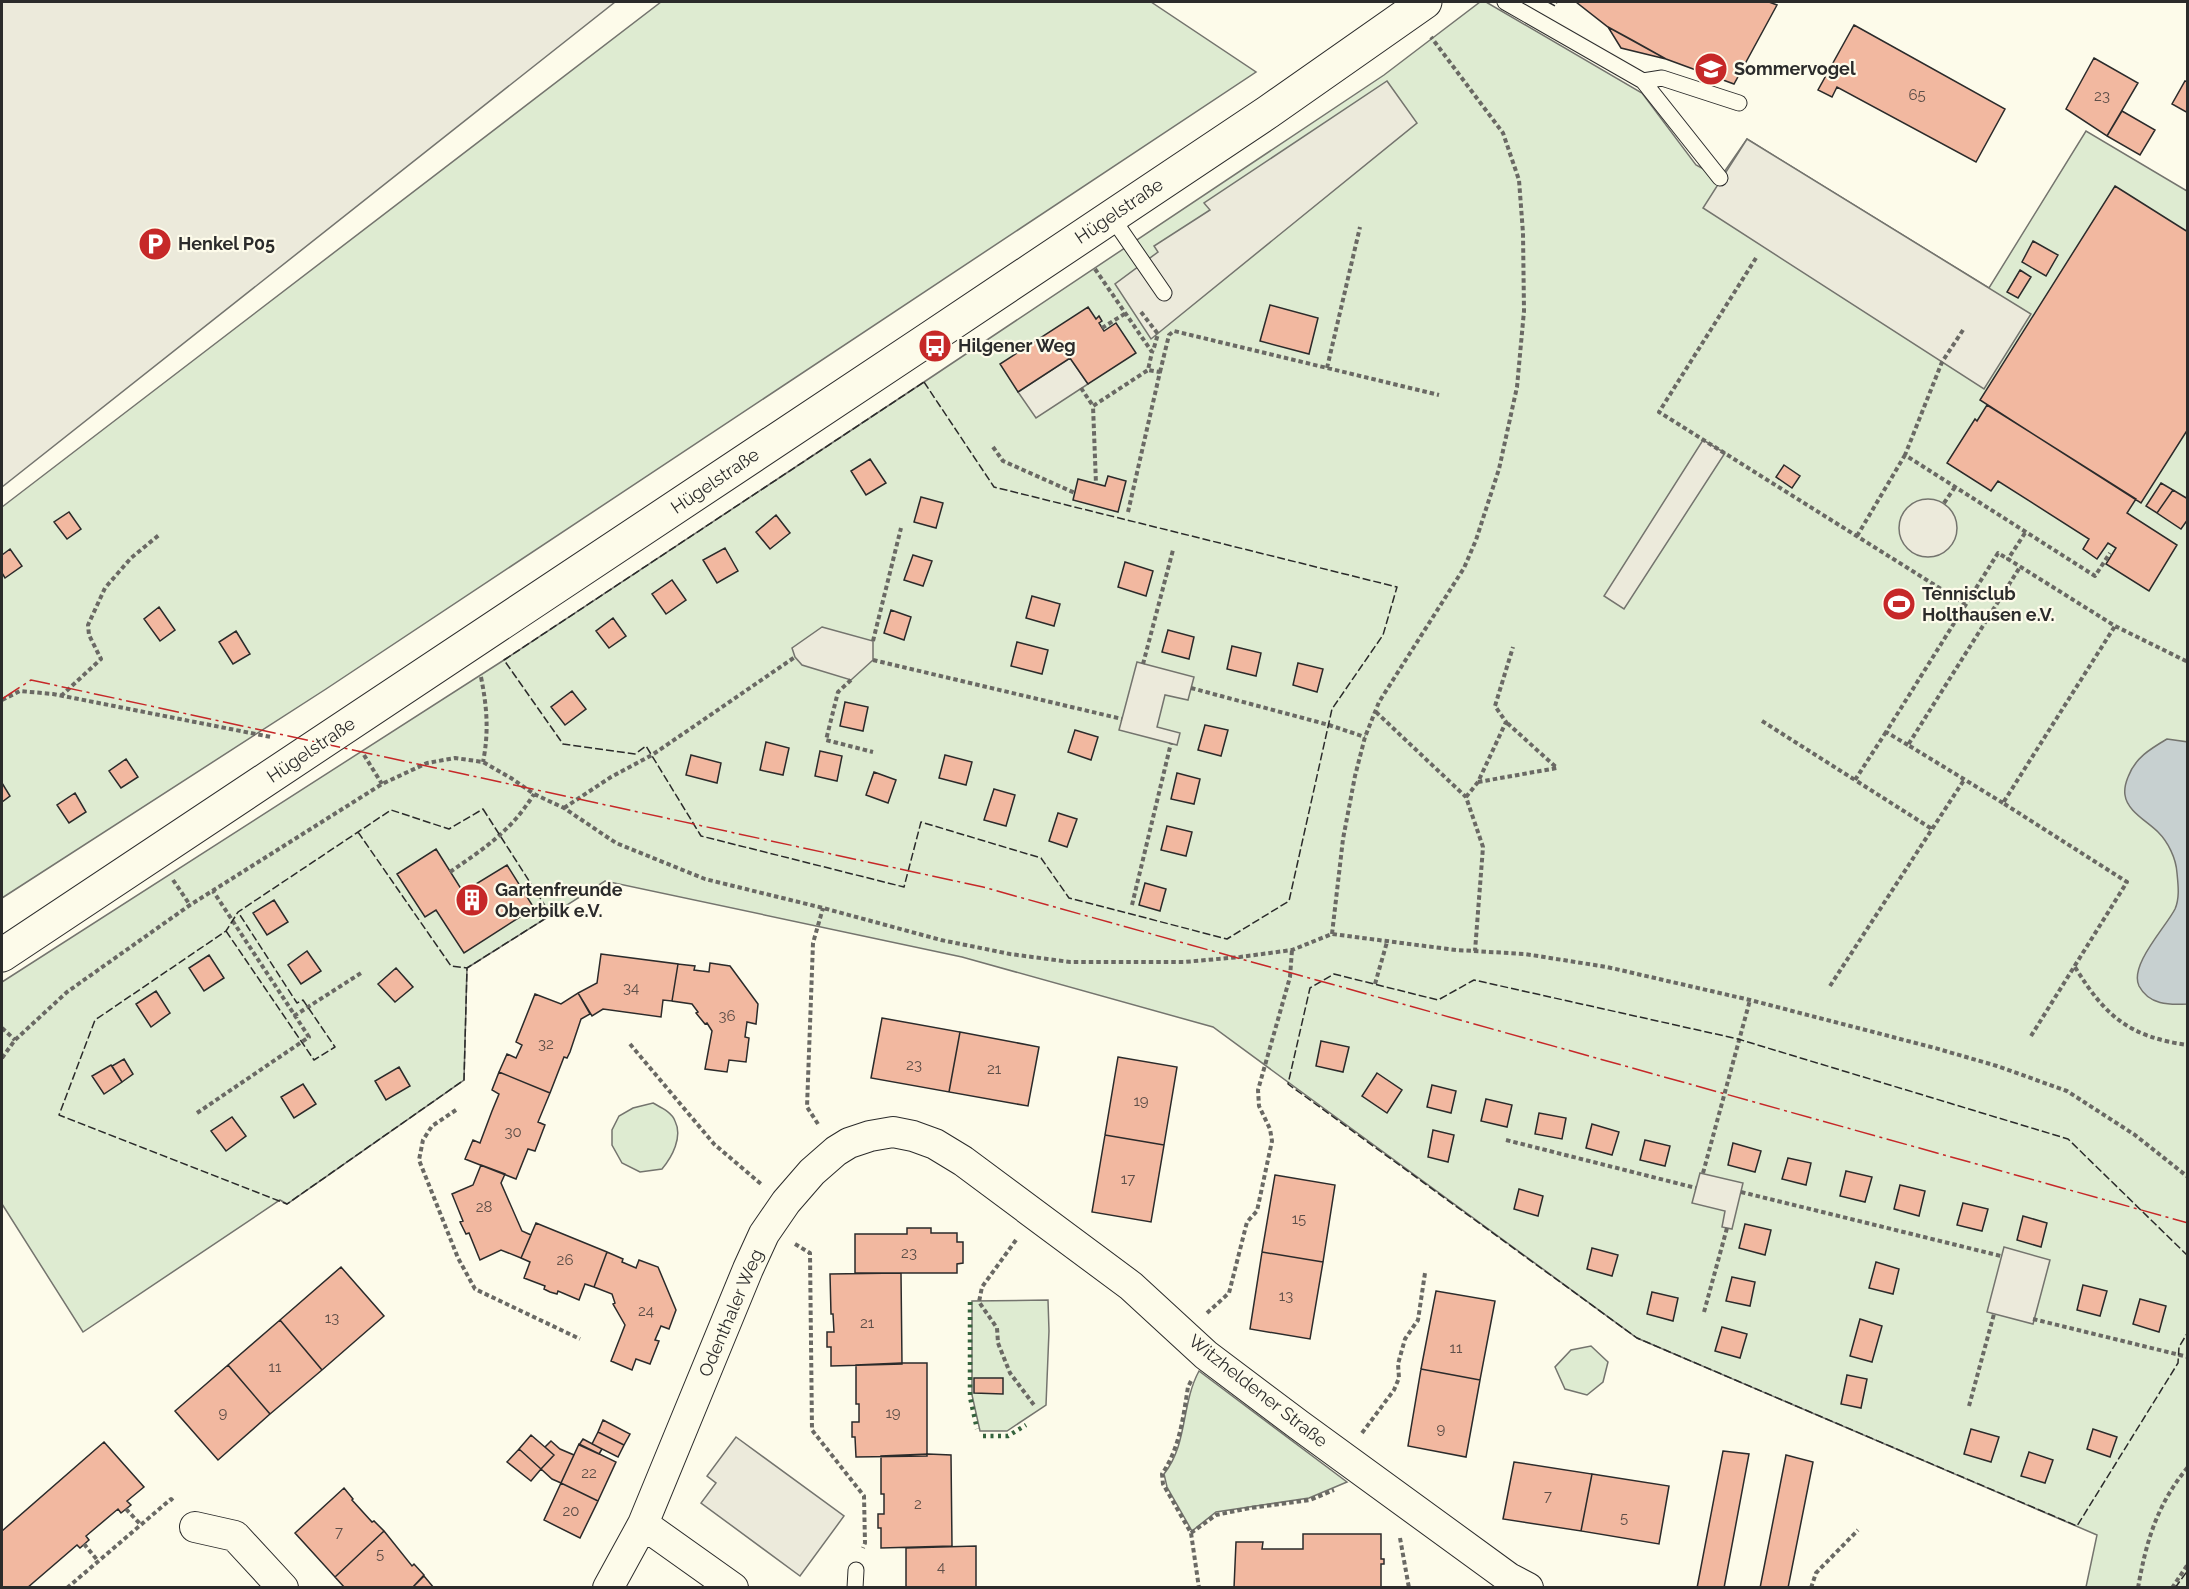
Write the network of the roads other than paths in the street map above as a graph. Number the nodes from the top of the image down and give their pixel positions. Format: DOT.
graph roads {
  1 [pos="1505,2"];
  2 [pos="1418,7"];
  3 [pos="1643,81"];
  4 [pos="1739,103"];
  5 [pos="1720,178"];
  6 [pos="1111,216"];
  7 [pos="1164,293"];
  8 [pos="2,955"];
  9 [pos="935,1144"];
  10 [pos="644,1524"];
  11 [pos="195,1527"];
  12 [pos="856,1570"];
  13 [pos="275,1585"];
  14 [pos="608,1587"];
  15 [pos="733,1587"];
  16 [pos="855,1587"];
  17 [pos="1528,1587"];
  1 -- 3 [label="lane"];
  2 -- 6 [label="street, Hügelstraße"];
  3 -- 4 [label="lane"];
  3 -- 5 [label="lane"];
  6 -- 7 [label="lane"];
  6 -- 8 [label="street, Hügelstraße"];
  9 -- 10 [label="street, Odenthaler Weg"];
  9 -- 17 [label="street, Witzheldener Straße"];
  10 -- 14 [label="street, Odenthaler Weg"];
  10 -- 15 [label="street"];
  11 -- 13 [label="street"];
  12 -- 16 [label="lane"];
}
